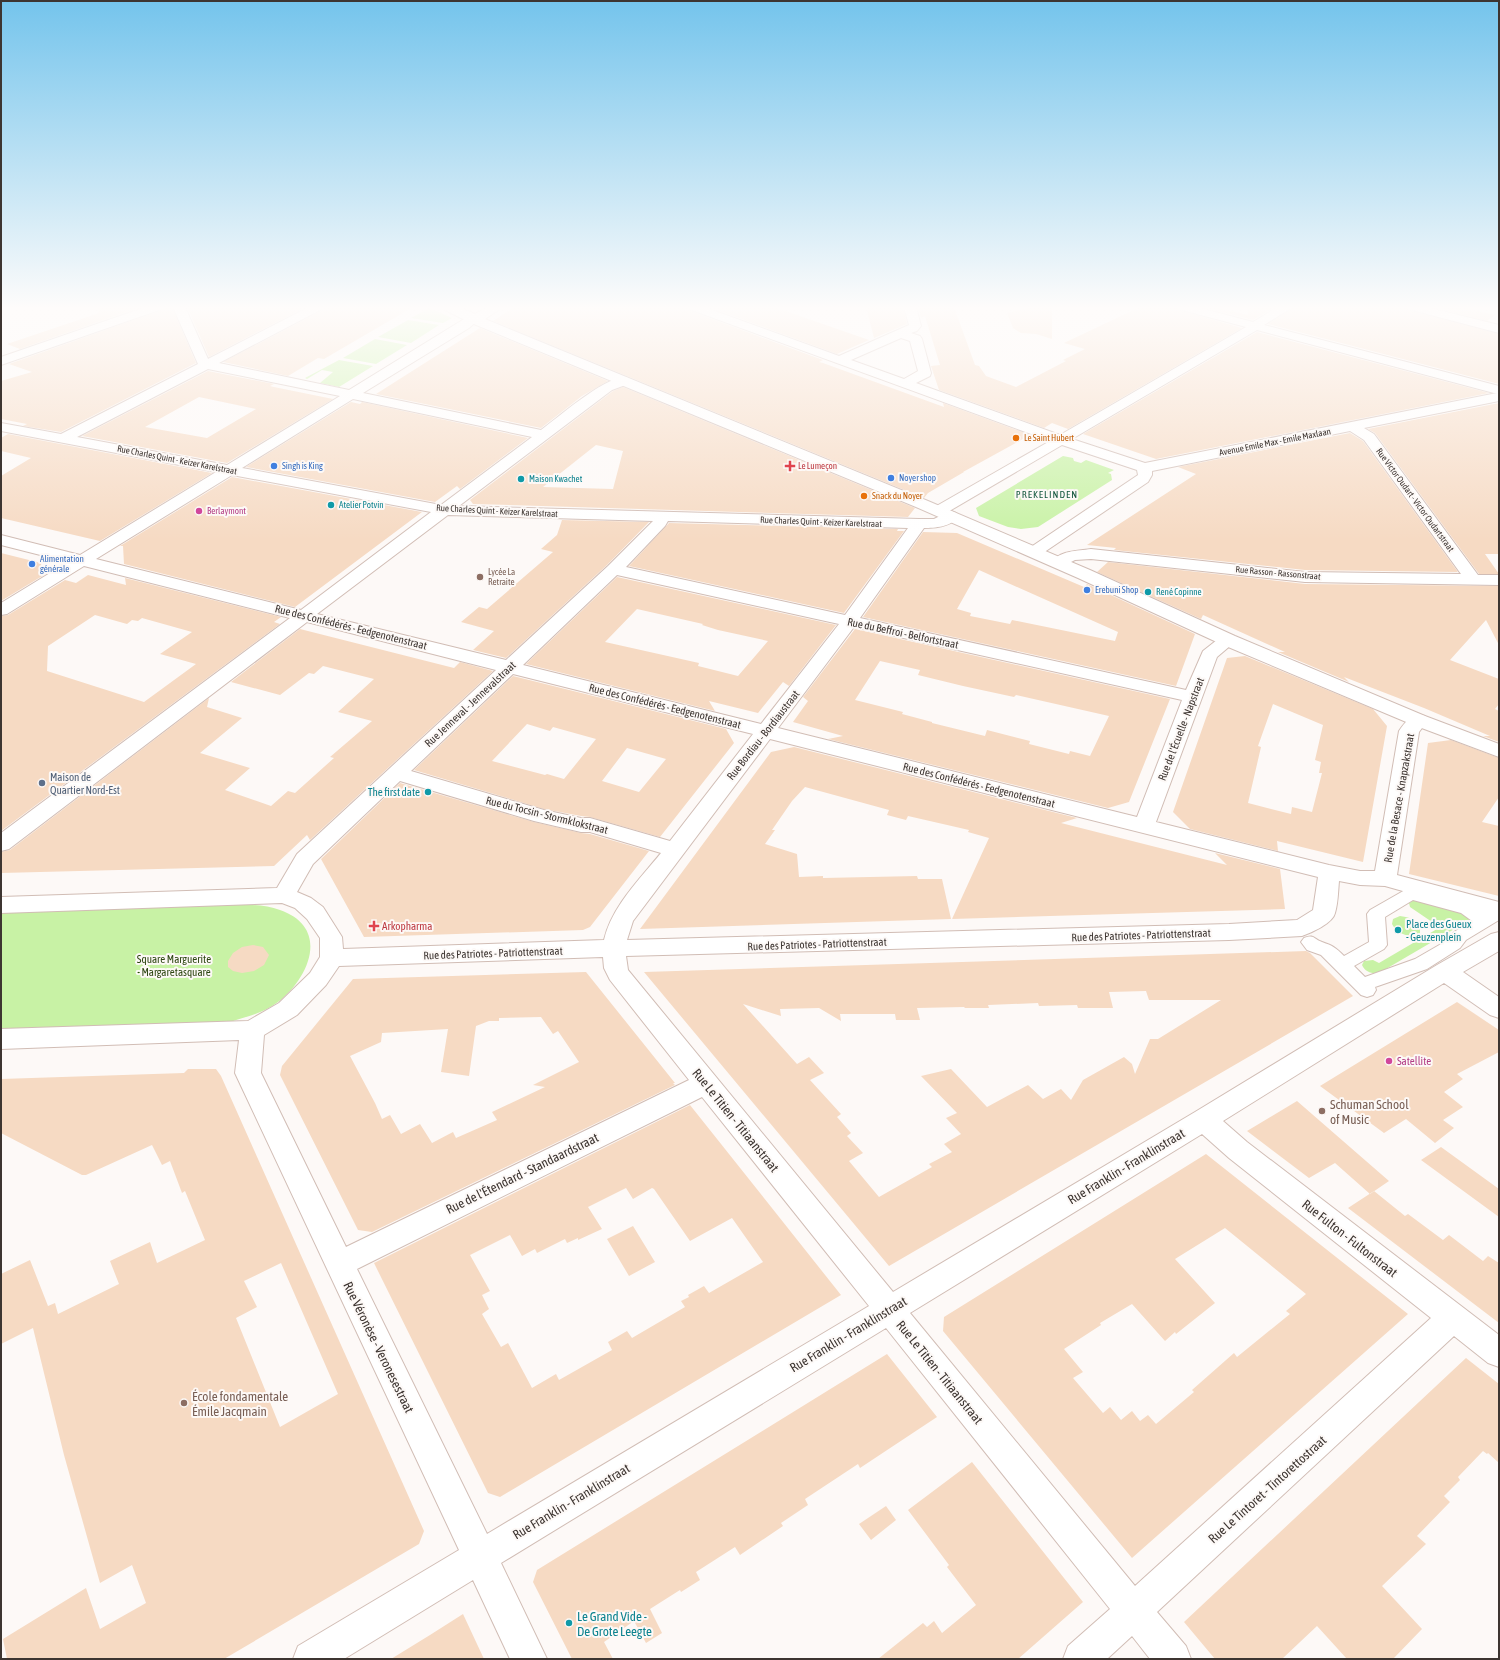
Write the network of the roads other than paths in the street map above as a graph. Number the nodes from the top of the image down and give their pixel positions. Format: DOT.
graph roads {
  1 [pos="165,384"];
  2 [pos="298,384"];
  3 [pos="370,384"];
  4 [pos="614,384"];
  5 [pos="631,384"];
  6 [pos="905,384"];
  7 [pos="1157,384"];
  8 [pos="1478,384"];
  9 [pos="1499,390"];
  10 [pos="351,396"];
  11 [pos="1499,397"];
  12 [pos="1351,426"];
  13 [pos="1,427"];
  14 [pos="543,435"];
  15 [pos="62,439"];
  16 [pos="1061,440"];
  17 [pos="1144,468"];
  18 [pos="228,470"];
  19 [pos="443,510"];
  20 [pos="945,514"];
  21 [pos="662,517"];
  22 [pos="919,524"];
  23 [pos="1,540"];
  24 [pos="1034,552"];
  25 [pos="82,560"];
  26 [pos="1059,563"];
  27 [pos="614,569"];
  28 [pos="1473,580"];
  29 [pos="1499,580"];
  30 [pos="1,610"];
  31 [pos="303,615"];
  32 [pos="849,622"];
  33 [pos="1228,640"];
  34 [pos="510,667"];
  35 [pos="1192,697"];
  36 [pos="1418,720"];
  37 [pos="766,731"];
  38 [pos="1499,751"];
  39 [pos="396,774"];
  40 [pos="1144,826"];
  41 [pos="1,844"];
  42 [pos="674,849"];
  43 [pos="1329,872"];
  44 [pos="1385,879"];
  45 [pos="284,895"];
  46 [pos="1,905"];
  47 [pos="1493,915"];
  48 [pos="1306,935"];
  49 [pos="1499,940"];
  50 [pos="616,949"];
  51 [pos="332,958"];
  52 [pos="1342,965"];
  53 [pos="1445,971"];
  54 [pos="1371,994"];
  55 [pos="1499,1009"];
  56 [pos="252,1030"];
  57 [pos="1,1039"];
  58 [pos="706,1083"];
  59 [pos="1204,1120"];
  60 [pos="339,1264"];
  61 [pos="889,1310"];
  62 [pos="1452,1318"];
  63 [pos="1499,1353"];
  64 [pos="479,1557"];
  65 [pos="1134,1611"];
  66 [pos="311,1659"];
  67 [pos="529,1659"];
  68 [pos="1081,1659"];
  69 [pos="1173,1659"];
  1 -- 15 [label="street"];
  2 -- 10 [label="street"];
  3 -- 10 [label="street"];
  4 -- 14 [label="street"];
  5 -- 20 [label="street"];
  6 -- 16 [label="street"];
  7 -- 16 [label="street, Rue Charles Quint - Keizer Karelstraat"];
  8 -- 9 [label="street"];
  10 -- 14 [label="street"];
  10 -- 18 [label="street"];
  11 -- 12 [label="street, Avenue Emile Max - Emile Maxlaan"];
  12 -- 17 [label="street, Avenue Emile Max - Emile Maxlaan"];
  12 -- 28 [label="street, Rue Victor Oudart - Victor Oudartstraat"];
  13 -- 15 [label="street, Rue Charles Quint - Keizer Karelstraat"];
  14 -- 19 [label="street"];
  15 -- 18 [label="street, Rue Charles Quint - Keizer Karelstraat"];
  16 -- 17 [label="street"];
  16 -- 20 [label="street, Rue Charles Quint - Keizer Karelstraat"];
  17 -- 24 [label="street"];
  18 -- 19 [label="street, Rue Charles Quint - Keizer Karelstraat"];
  18 -- 25 [label="street"];
  19 -- 21 [label="street, Rue Charles Quint - Keizer Karelstraat"];
  19 -- 31 [label="street"];
  20 -- 22 [label="street, Rue Charles Quint - Keizer Karelstraat"];
  20 -- 24 [label="street"];
  21 -- 22 [label="street, Rue Charles Quint - Keizer Karelstraat"];
  21 -- 27 [label="street, Rue Jenneval - Jennevalstraat"];
  22 -- 32 [label="street, Rue Bordiau - Bordiaustraat"];
  23 -- 25 [label="street, Rue des Confédérés - Eedgenotenstraat"];
  24 -- 26 [label="street"];
  25 -- 30 [label="street"];
  25 -- 31 [label="street, Rue des Confédérés - Eedgenotenstraat"];
  26 -- 28 [label="street, Rue Rasson - Rassonstraat"];
  26 -- 33 [label="street"];
  27 -- 32 [label="street, Rue du Beffroi - Belfortstraat"];
  27 -- 34 [label="street, Rue Jenneval - Jennevalstraat"];
  28 -- 29 [label="street, Rue Rasson - Rassonstraat"];
  31 -- 34 [label="street, Rue des Confédérés - Eedgenotenstraat"];
  31 -- 41 [label="street"];
  32 -- 35 [label="street, Rue du Beffroi - Belfortstraat"];
  32 -- 37 [label="street, Rue Bordiau - Bordiaustraat"];
  33 -- 35 [label="street, Rue de l'Écuelle - Napstraat"];
  33 -- 36 [label="street"];
  34 -- 37 [label="street, Rue des Confédérés - Eedgenotenstraat"];
  34 -- 39 [label="street, Rue Jenneval - Jennevalstraat"];
  35 -- 40 [label="street, Rue de l'Écuelle - Napstraat"];
  36 -- 38 [label="street"];
  36 -- 44 [label="street, Rue de la Besace - Knapzakstraat"];
  37 -- 40 [label="street, Rue des Confédérés - Eedgenotenstraat"];
  37 -- 42 [label="street, Rue Bordiau - Bordiaustraat"];
  39 -- 42 [label="street, Rue du Tocsin - Stormklokstraat"];
  39 -- 45 [label="street, Rue Jenneval - Jennevalstraat"];
  40 -- 43 [label="street, Rue des Confédérés - Eedgenotenstraat"];
  42 -- 50 [label="street, Rue Bordiau - Bordiaustraat"];
  43 -- 44 [label="street"];
  43 -- 48 [label="street"];
  44 -- 47 [label="street"];
  45 -- 46 [label="street"];
  45 -- 51 [label="street"];
  47 -- 52 [label="street"];
  47 -- 54 [label="street"];
  48 -- 50 [label="street, Rue des Patriotes - Patriottenstraat"];
  48 -- 52 [label="street"];
  49 -- 53 [label="street"];
  50 -- 51 [label="street, Rue des Patriotes - Patriottenstraat"];
  50 -- 58 [label="street, Rue Le Titien - Titiaanstraat"];
  51 -- 56 [label="street"];
  52 -- 54 [label="street"];
  53 -- 54 [label="street"];
  53 -- 55 [label="street"];
  54 -- 59 [label="street, Rue Franklin - Franklinstraat"];
  56 -- 57 [label="street"];
  56 -- 60 [label="street, Rue Véronèse - Veronesestraat"];
  58 -- 60 [label="street, Rue de l'Étendard - Standaardstraat"];
  58 -- 61 [label="street, Rue Le Titien - Titiaanstraat"];
  59 -- 61 [label="street, Rue Franklin - Franklinstraat"];
  59 -- 62 [label="street, Rue Fulton - Fultonstraat"];
  60 -- 64 [label="street, Rue Véronèse - Veronesestraat"];
  61 -- 64 [label="street, Rue Franklin - Franklinstraat"];
  61 -- 65 [label="street, Rue Le Titien - Titiaanstraat"];
  62 -- 63 [label="street, Rue Fulton - Fultonstraat"];
  62 -- 65 [label="street, Rue Le Tintoret - Tintorettostraat"];
  64 -- 66 [label="street, Rue Franklin - Franklinstraat"];
  64 -- 67 [label="street, Rue Véronèse - Veronesestraat"];
  65 -- 68 [label="street, Rue Le Tintoret - Tintorettostraat"];
  65 -- 69 [label="street, Rue Le Titien - Titiaanstraat"];
}
